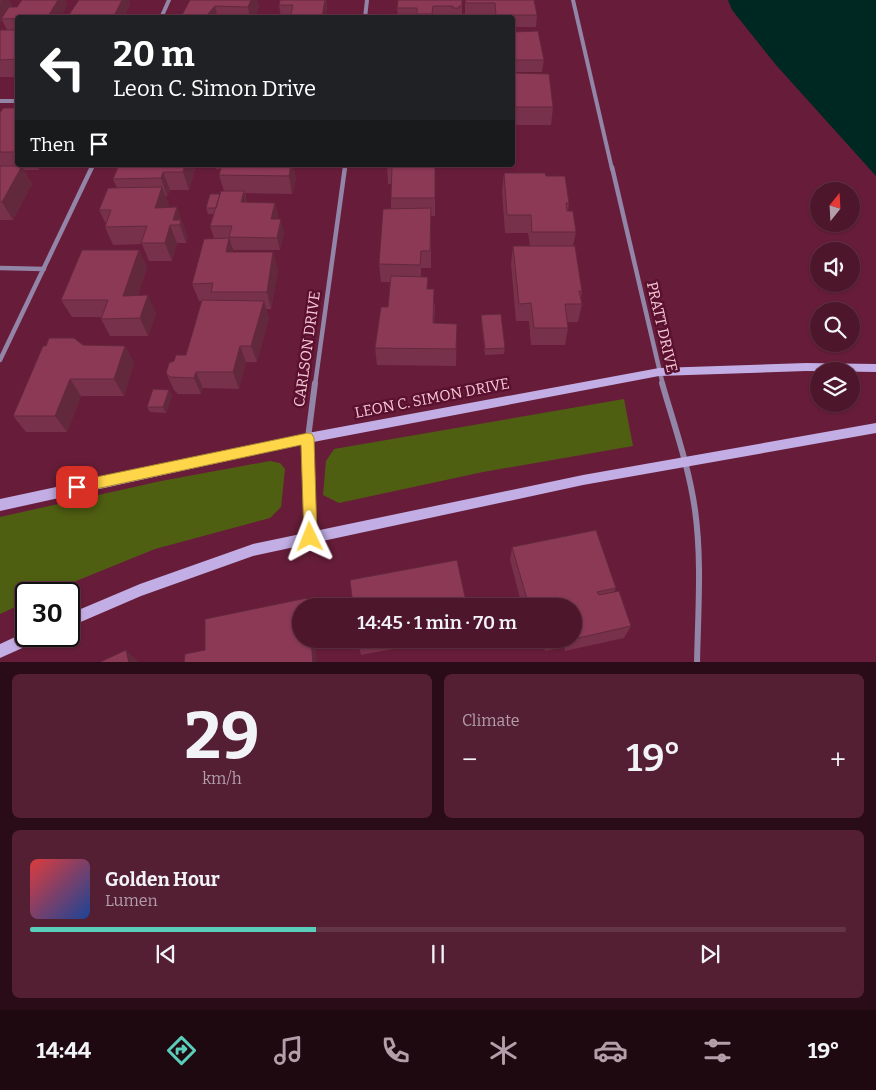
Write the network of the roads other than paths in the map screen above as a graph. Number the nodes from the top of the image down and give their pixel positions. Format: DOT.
graph roads {
  1 [pos="169,0"];
  2 [pos="367,0"];
  3 [pos="574,0"];
  4 [pos="162,15"];
  5 [pos="365,15"];
  6 [pos="0,100"];
  7 [pos="15,100"];
  8 [pos="92,167"];
  9 [pos="345,167"];
  10 [pos="0,268"];
  11 [pos="44,268"];
  12 [pos="0,360"];
  13 [pos="876,368"];
  14 [pos="659,372"];
  15 [pos="876,428"];
  16 [pos="308,438"];
  17 [pos="684,461"];
  18 [pos="0,505"];
  19 [pos="310,537"];
  20 [pos="80,616"];
  21 [pos="15,644"];
  22 [pos="0,651"];
  23 [pos="696,662"];
  1 -- 4 [label="street"];
  2 -- 5 [label="street"];
  3 -- 14 [label="street, PRATT DRIVE"];
  6 -- 7 [label="street"];
  8 -- 11 [label="street"];
  9 -- 16 [label="street, CARLSON DRIVE"];
  10 -- 11 [label="street"];
  11 -- 12 [label="street"];
  13 -- 14 [label="main road, LEON C. SIMON DRIVE"];
  14 -- 16 [label="main road, LEON C. SIMON DRIVE"];
  14 -- 17 [label="street, PRATT DRIVE"];
  15 -- 17 [label="main road"];
  16 -- 18 [label="main road, LEON C. SIMON DRIVE"];
  16 -- 19 [label="street, CARLSON DRIVE"];
  17 -- 19 [label="main road"];
  17 -- 23 [label="street, PRATT DRIVE"];
  19 -- 20 [label="main road"];
  21 -- 22 [label="main road"];
}
